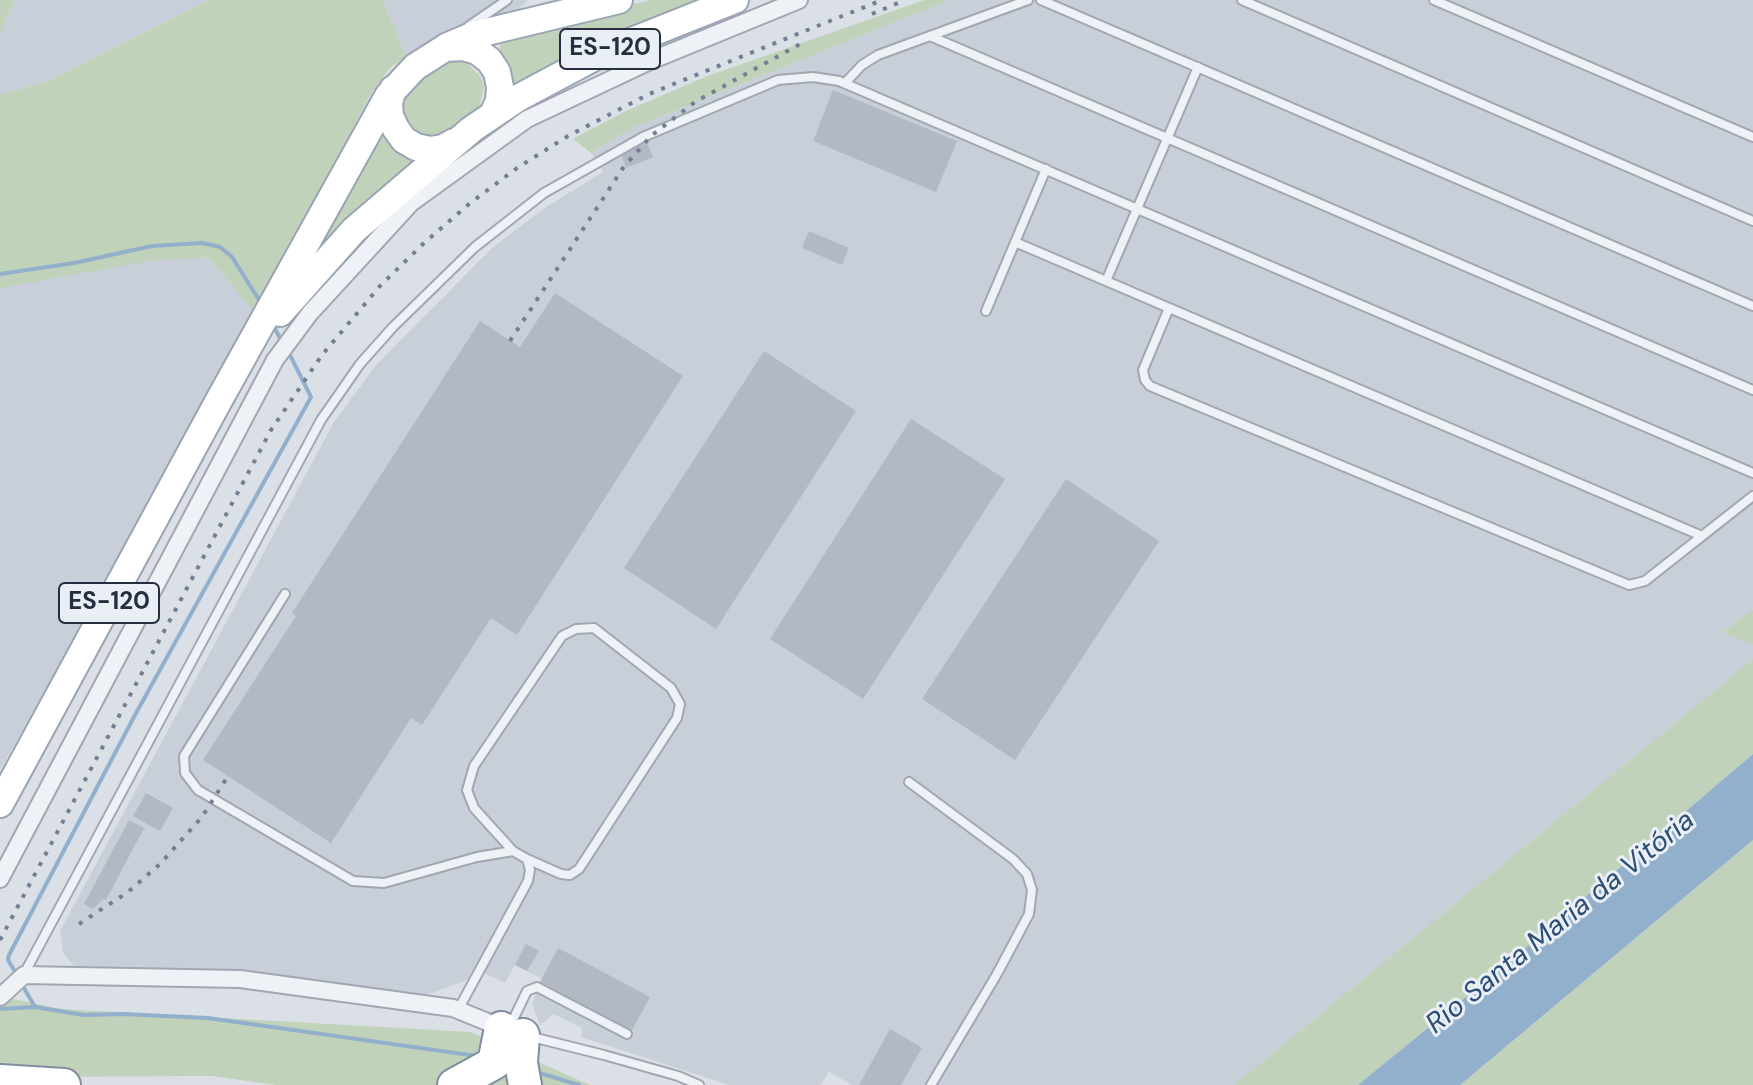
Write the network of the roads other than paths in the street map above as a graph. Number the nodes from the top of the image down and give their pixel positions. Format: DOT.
graph roads {
  1 [pos="507,0"];
  2 [pos="619,0"];
  3 [pos="735,0"];
  4 [pos="799,0"];
  5 [pos="1028,0"];
  6 [pos="1041,0"];
  7 [pos="1242,0"];
  8 [pos="1434,0"];
  9 [pos="485,23"];
  10 [pos="930,36"];
  11 [pos="434,54"];
  12 [pos="489,60"];
  13 [pos="1198,67"];
  14 [pos="845,83"];
  15 [pos="393,89"];
  16 [pos="493,114"];
  17 [pos="1753,137"];
  18 [pos="1168,138"];
  19 [pos="456,142"];
  20 [pos="1046,169"];
  21 [pos="1137,209"];
  22 [pos="1753,221"];
  23 [pos="1015,242"];
  24 [pos="1106,281"];
  25 [pos="1753,306"];
  26 [pos="1169,308"];
  27 [pos="986,311"];
  28 [pos="275,338"];
  29 [pos="1753,390"];
  30 [pos="218,402"];
  31 [pos="1753,473"];
  32 [pos="1753,496"];
  33 [pos="1702,536"];
  34 [pos="285,594"];
  35 [pos="909,782"];
  36 [pos="0,804"];
  37 [pos="513,851"];
  38 [pos="527,859"];
  39 [pos="0,879"];
  40 [pos="24,975"];
  41 [pos="0,997"];
  42 [pos="458,1010"];
  43 [pos="511,1031"];
  44 [pos="627,1034"];
  45 [pos="0,1081"];
  46 [pos="64,1085"];
  47 [pos="454,1085"];
  48 [pos="525,1085"];
  49 [pos="699,1085"];
  50 [pos="931,1085"];
  1 -- 9 [label="lane"];
  2 -- 9 [label="main road, ES-120"];
  3 -- 16 [label="main road, ES-120"];
  4 -- 28 [label="street"];
  5 -- 10 [label="lane"];
  6 -- 13 [label="lane"];
  7 -- 22 [label="lane"];
  8 -- 17 [label="lane"];
  9 -- 11 [label="main road, ES-120"];
  9 -- 12 [label="lane"];
  10 -- 14 [label="lane"];
  10 -- 18 [label="lane"];
  11 -- 12 [label="main road"];
  11 -- 15 [label="main road, ES-120"];
  12 -- 16 [label="main road"];
  13 -- 18 [label="lane"];
  13 -- 25 [label="lane"];
  14 -- 20 [label="lane"];
  14 -- 40 [label="lane"];
  15 -- 19 [label="main road"];
  15 -- 30 [label="main road, ES-120"];
  16 -- 19 [label="main road, ES-120"];
  18 -- 21 [label="lane"];
  18 -- 29 [label="lane"];
  19 -- 28 [label="main road, ES-120"];
  20 -- 21 [label="lane"];
  20 -- 23 [label="lane"];
  21 -- 24 [label="lane"];
  21 -- 31 [label="lane"];
  23 -- 24 [label="lane"];
  23 -- 27 [label="lane"];
  24 -- 26 [label="lane"];
  26 -- 33 [label="lane"];
  26 -- 33 [label="lane"];
  28 -- 30 [label="main road, ES-120"];
  28 -- 39 [label="street"];
  30 -- 36 [label="main road, ES-120"];
  32 -- 33 [label="lane"];
  34 -- 37 [label="lane"];
  35 -- 50 [label="lane"];
  37 -- 38 [label="lane"];
  37 -- 38 [label="lane"];
  38 -- 42 [label="lane"];
  40 -- 41 [label="street"];
  40 -- 42 [label="street"];
  42 -- 43 [label="street"];
  43 -- 44 [label="lane"];
  43 -- 47 [label="highway"];
  43 -- 48 [label="highway"];
  43 -- 49 [label="lane"];
  45 -- 46 [label="highway"];
}
